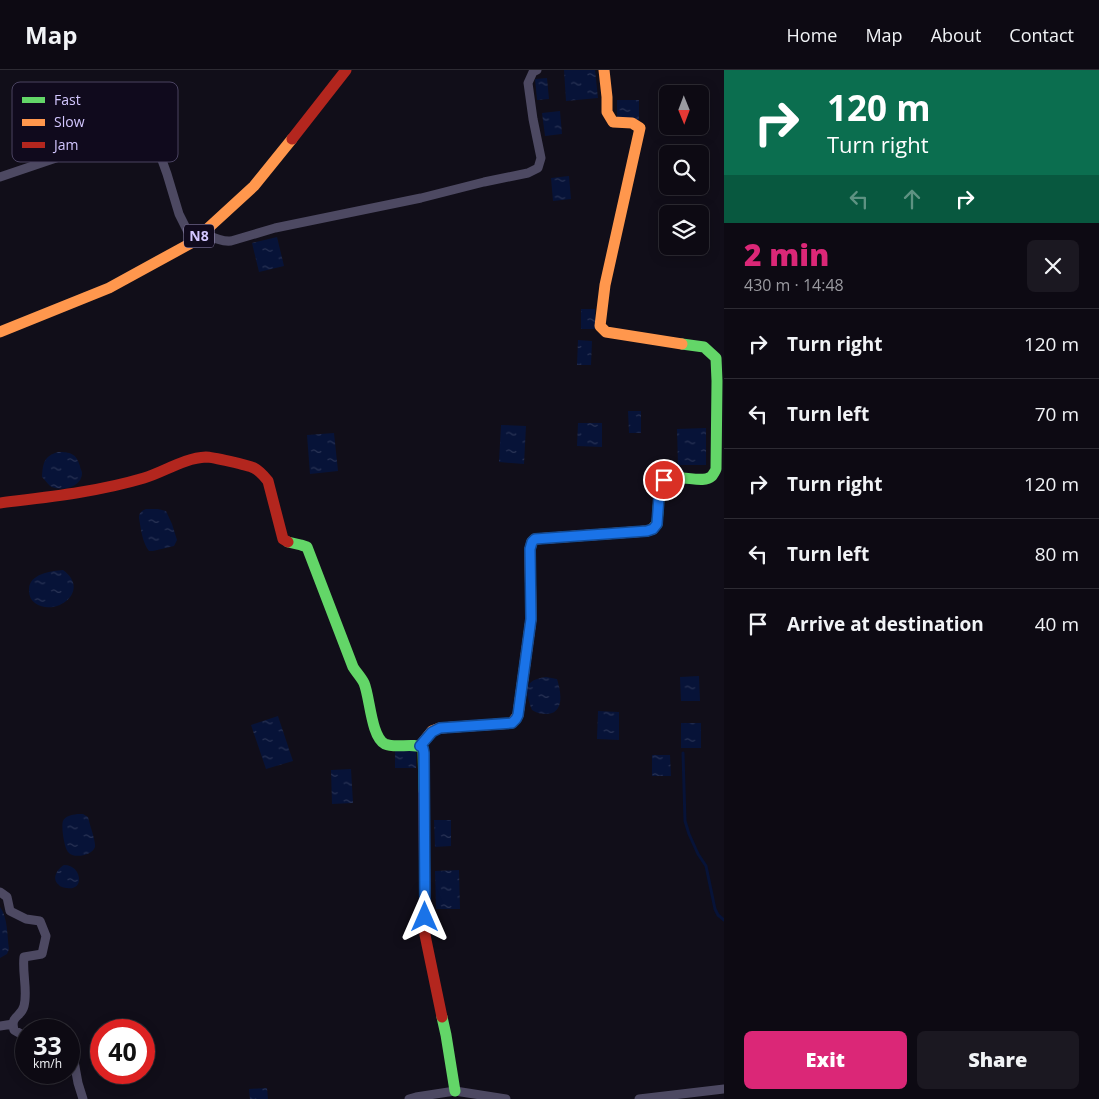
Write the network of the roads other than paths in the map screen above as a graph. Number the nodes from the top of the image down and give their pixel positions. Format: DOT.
graph roads {
  1 [pos="346,70"];
  2 [pos="537,70"];
  3 [pos="604,70"];
  4 [pos="44,162"];
  5 [pos="162,162"];
  6 [pos="0,177"];
  7 [pos="202,233"];
  8 [pos="193,242"];
  9 [pos="0,332"];
  10 [pos="0,504"];
  11 [pos="420,746"];
  12 [pos="2,896"];
  13 [pos="12,1024"];
  14 [pos="0,1026"];
  15 [pos="15,1031"];
  16 [pos="78,1084"];
  17 [pos="724,1089"];
  18 [pos="455,1091"];
  19 [pos="83,1099"];
  20 [pos="409,1099"];
  21 [pos="506,1099"];
  22 [pos="639,1099"];
  1 -- 7 [label="main road, N8"];
  2 -- 7 [label="street"];
  3 -- 11 [label="main road"];
  4 -- 6 [label="street"];
  5 -- 8 [label="street"];
  7 -- 8 [label="main road, N8"];
  8 -- 9 [label="main road, N8"];
  10 -- 11 [label="main road"];
  11 -- 18 [label="main road"];
  12 -- 13 [label="street"];
  13 -- 14 [label="street"];
  13 -- 15 [label="street"];
  16 -- 19 [label="street"];
  17 -- 22 [label="street"];
  18 -- 20 [label="street"];
  18 -- 21 [label="street"];
}
